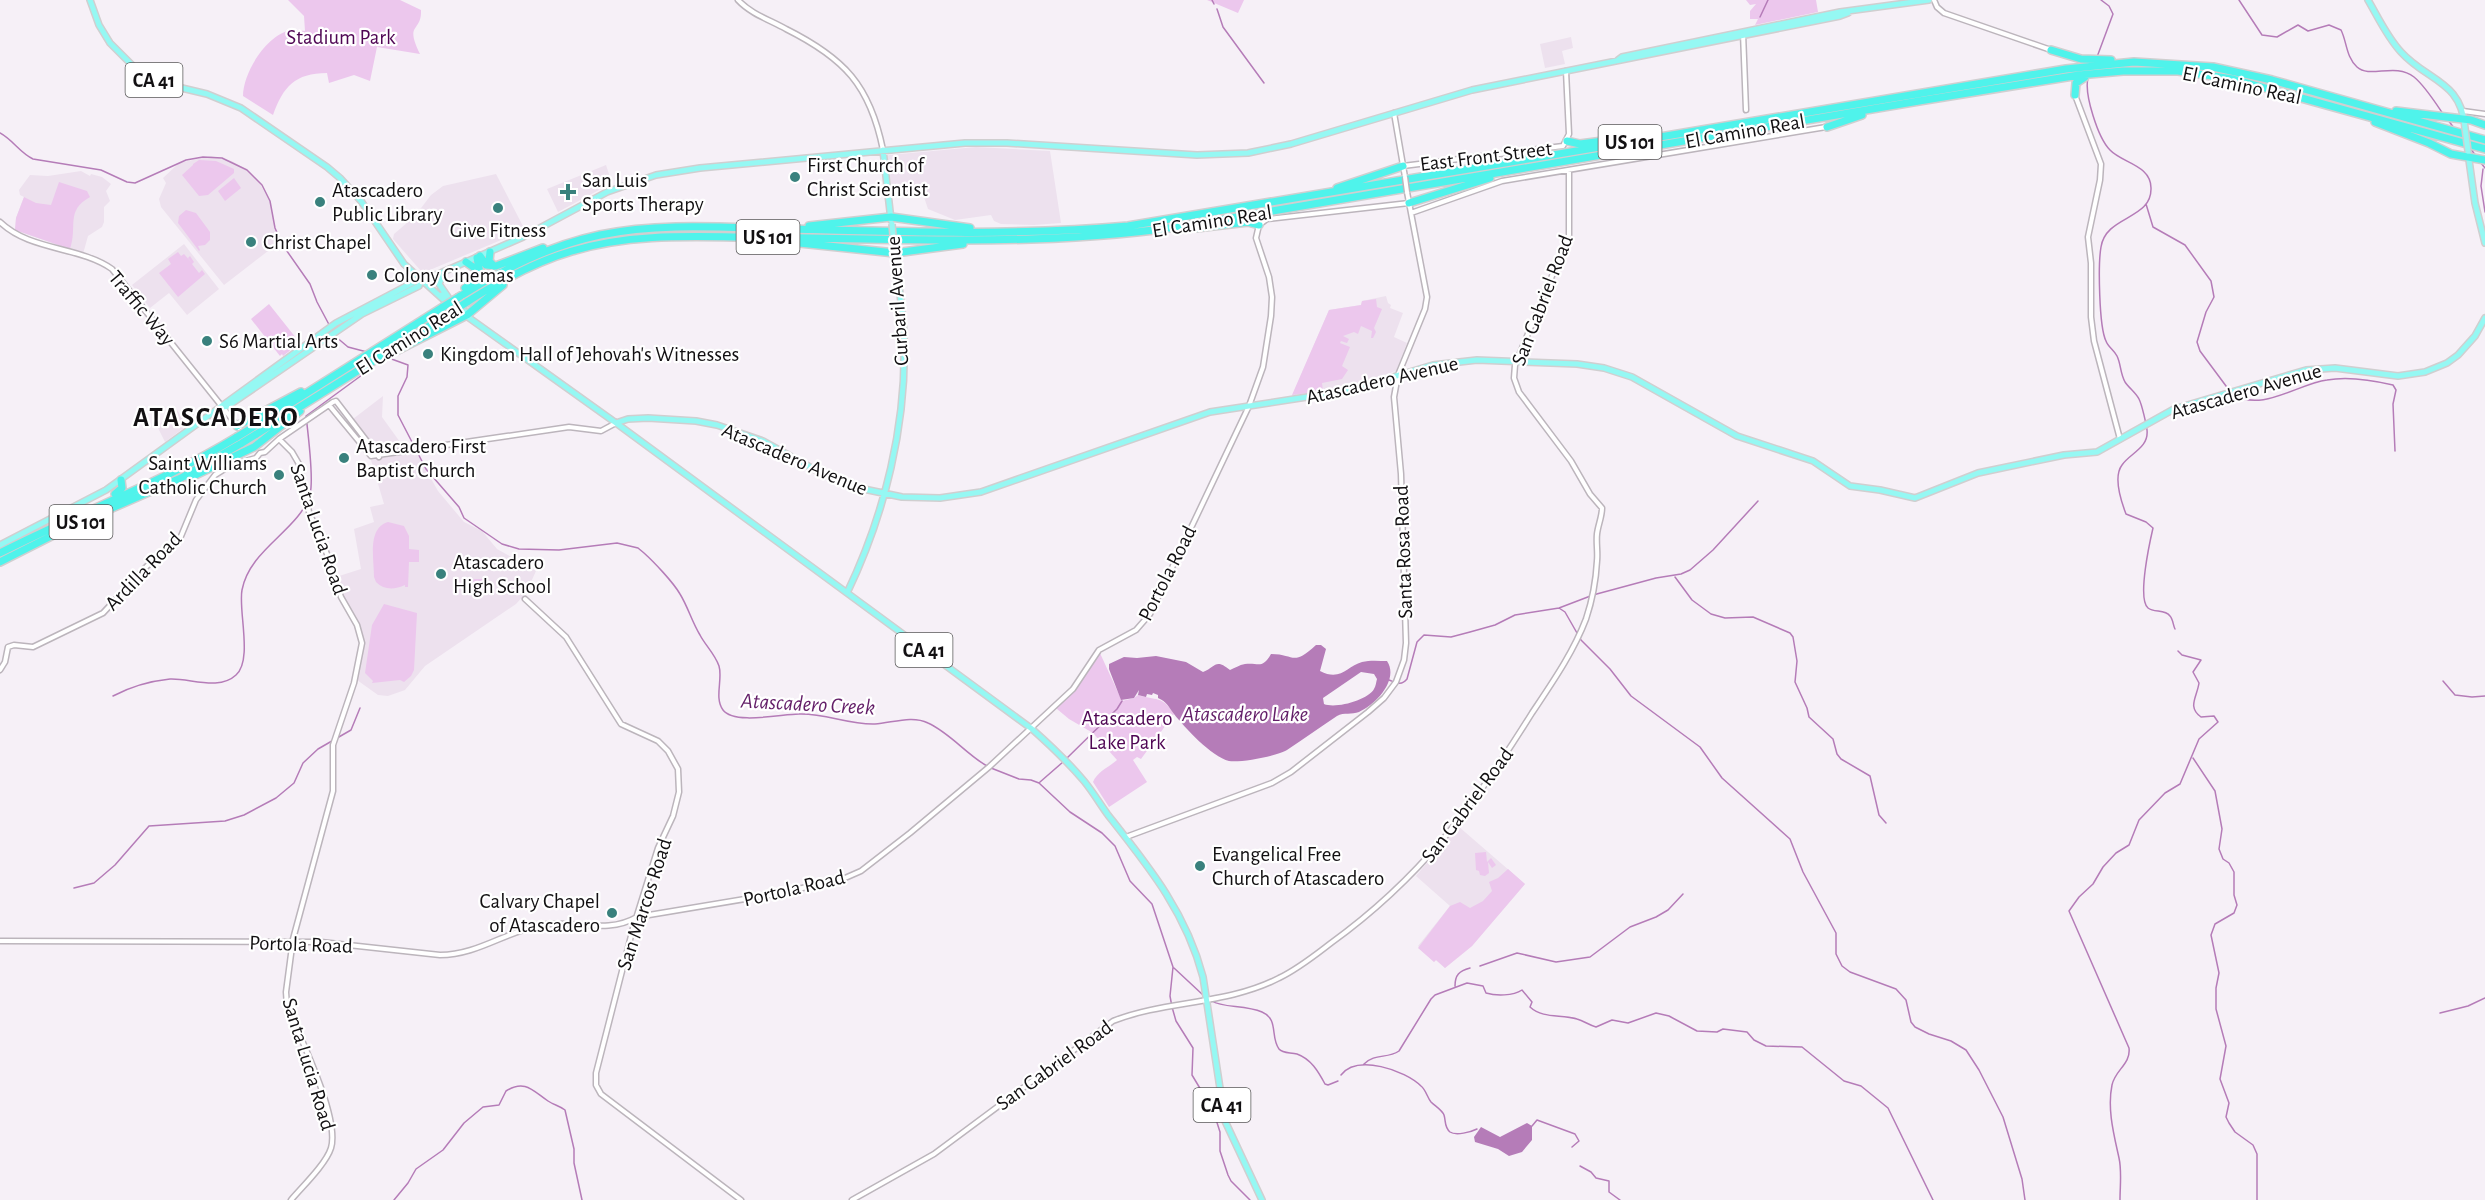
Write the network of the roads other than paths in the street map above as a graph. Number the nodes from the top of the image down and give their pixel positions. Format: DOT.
graph roads {
  1 [pos="90,0"];
  2 [pos="738,0"];
  3 [pos="1929,0"];
  4 [pos="1934,0"];
  5 [pos="2368,0"];
  6 [pos="1743,34"];
  7 [pos="2051,50"];
  8 [pos="2134,62"];
  9 [pos="1566,70"];
  10 [pos="2157,70"];
  11 [pos="2075,96"];
  12 [pos="2329,96"];
  13 [pos="1919,101"];
  14 [pos="1746,110"];
  15 [pos="2351,111"];
  16 [pos="2463,111"];
  17 [pos="1394,112"];
  18 [pos="2485,114"];
  19 [pos="2465,124"];
  20 [pos="2485,125"];
  21 [pos="1827,127"];
  22 [pos="1684,132"];
  23 [pos="2485,140"];
  24 [pos="1567,141"];
  25 [pos="2485,149"];
  26 [pos="883,150"];
  27 [pos="2468,154"];
  28 [pos="2485,160"];
  29 [pos="1403,166"];
  30 [pos="1569,170"];
  31 [pos="1506,172"];
  32 [pos="1284,201"];
  33 [pos="1409,203"];
  34 [pos="1411,213"];
  35 [pos="891,220"];
  36 [pos="0,222"];
  37 [pos="1259,225"];
  38 [pos="766,229"];
  39 [pos="1164,229"];
  40 [pos="1015,233"];
  41 [pos="746,237"];
  42 [pos="979,241"];
  43 [pos="569,243"];
  44 [pos="2485,243"];
  45 [pos="895,250"];
  46 [pos="490,252"];
  47 [pos="479,257"];
  48 [pos="466,262"];
  49 [pos="494,266"];
  50 [pos="527,268"];
  51 [pos="444,272"];
  52 [pos="478,278"];
  53 [pos="421,281"];
  54 [pos="440,294"];
  55 [pos="454,298"];
  56 [pos="467,315"];
  57 [pos="2485,318"];
  58 [pos="382,357"];
  59 [pos="1517,362"];
  60 [pos="1398,375"];
  61 [pos="333,376"];
  62 [pos="316,397"];
  63 [pos="329,405"];
  64 [pos="1249,406"];
  65 [pos="223,407"];
  66 [pos="616,423"];
  67 [pos="237,426"];
  68 [pos="252,432"];
  69 [pos="279,439"];
  70 [pos="239,440"];
  71 [pos="2121,440"];
  72 [pos="257,450"];
  73 [pos="379,457"];
  74 [pos="121,480"];
  75 [pos="164,486"];
  76 [pos="884,495"];
  77 [pos="98,506"];
  78 [pos="0,545"];
  79 [pos="0,553"];
  80 [pos="0,562"];
  81 [pos="847,593"];
  82 [pos="525,599"];
  83 [pos="0,670"];
  84 [pos="1032,729"];
  85 [pos="1126,837"];
  86 [pos="637,917"];
  87 [pos="0,940"];
  88 [pos="292,942"];
  89 [pos="1206,999"];
  90 [pos="291,1200"];
  91 [pos="741,1200"];
  92 [pos="852,1200"];
  93 [pos="1262,1200"];
  1 -- 53 [label="main road, CA 41"];
  2 -- 26 [label="street, Curbaril Avenue"];
  3 -- 6 [label="main road, El Camino Real"];
  4 -- 7 [label="street"];
  5 -- 16 [label="main road"];
  6 -- 9 [label="main road, El Camino Real"];
  6 -- 14 [label="street"];
  7 -- 8 [label="highway"];
  8 -- 12 [label="highway, El Camino Real / US 101"];
  8 -- 22 [label="highway, El Camino Real / US 101"];
  9 -- 17 [label="main road, El Camino Real"];
  9 -- 24 [label="street"];
  10 -- 11 [label="highway"];
  10 -- 13 [label="highway, El Camino Real / US 101"];
  10 -- 15 [label="highway, El Camino Real / US 101"];
  11 -- 71 [label="street"];
  12 -- 19 [label="highway"];
  12 -- 23 [label="highway, El Camino Real / US 101"];
  13 -- 21 [label="highway"];
  13 -- 31 [label="highway, El Camino Real / US 101"];
  15 -- 25 [label="highway, El Camino Real / US 101"];
  15 -- 27 [label="highway"];
  16 -- 18 [label="street"];
  16 -- 19 [label="main road"];
  17 -- 26 [label="main road, El Camino Real"];
  17 -- 29 [label="street, Santa Rosa Road"];
  19 -- 20 [label="highway"];
  19 -- 27 [label="main road, bridge"];
  21 -- 30 [label="street"];
  22 -- 24 [label="highway"];
  22 -- 32 [label="highway, El Camino Real / US 101"];
  24 -- 29 [label="street, East Front Street"];
  26 -- 35 [label="main road, Curbaril Avenue"];
  26 -- 46 [label="main road, El Camino Real"];
  27 -- 28 [label="highway"];
  27 -- 44 [label="main road"];
  29 -- 32 [label="highway"];
  29 -- 33 [label="street, Santa Rosa Road, bridge"];
  30 -- 34 [label="street"];
  30 -- 59 [label="street, San Gabriel Road"];
  31 -- 33 [label="highway"];
  31 -- 39 [label="highway, El Camino Real / US 101"];
  32 -- 40 [label="highway, El Camino Real / US 101"];
  33 -- 34 [label="street, Santa Rosa Road"];
  33 -- 37 [label="street"];
  34 -- 60 [label="street, Santa Rosa Road"];
  35 -- 38 [label="highway"];
  35 -- 40 [label="highway"];
  35 -- 45 [label="main road, Curbaril Avenue, bridge"];
  36 -- 65 [label="street, Traffic Way"];
  37 -- 39 [label="highway"];
  37 -- 64 [label="street, Portola Road"];
  38 -- 40 [label="highway, El Camino Real / US 101"];
  38 -- 43 [label="highway, El Camino Real / US 101"];
  39 -- 42 [label="highway, El Camino Real / US 101"];
  41 -- 42 [label="highway, El Camino Real / US 101"];
  41 -- 45 [label="highway"];
  41 -- 50 [label="highway, El Camino Real / US 101"];
  42 -- 45 [label="highway"];
  43 -- 49 [label="highway"];
  43 -- 55 [label="highway, El Camino Real / US 101"];
  45 -- 76 [label="main road, Curbaril Avenue"];
  46 -- 47 [label="main road, El Camino Real"];
  46 -- 49 [label="highway"];
  47 -- 48 [label="main road, El Camino Real"];
  47 -- 49 [label="highway"];
  47 -- 52 [label="highway"];
  48 -- 51 [label="main road, El Camino Real"];
  48 -- 52 [label="highway"];
  50 -- 56 [label="highway"];
  50 -- 58 [label="highway, El Camino Real / US 101, bridge"];
  51 -- 53 [label="main road, El Camino Real"];
  51 -- 55 [label="main road"];
  52 -- 55 [label="highway"];
  53 -- 54 [label="main road, CA 41 / CA 41"];
  53 -- 65 [label="main road, El Camino Real"];
  53 -- 65 [label="main road, El Camino Real"];
  54 -- 55 [label="main road, CA 41 / CA 41"];
  54 -- 56 [label="main road, CA 41 / CA 41"];
  55 -- 56 [label="main road, CA 41 / CA 41"];
  55 -- 61 [label="highway, El Camino Real / US 101, bridge"];
  56 -- 58 [label="highway"];
  56 -- 66 [label="main road, CA 41 / CA 41"];
  57 -- 71 [label="main road, Atascadero Avenue"];
  58 -- 62 [label="highway, El Camino Real / US 101"];
  59 -- 60 [label="main road, Atascadero Avenue"];
  59 -- 71 [label="main road, Atascadero Avenue"];
  59 -- 89 [label="street, San Gabriel Road"];
  60 -- 64 [label="main road, Atascadero Avenue"];
  60 -- 85 [label="street, Santa Rosa Road"];
  61 -- 67 [label="highway"];
  61 -- 68 [label="highway, El Camino Real / US 101"];
  62 -- 68 [label="highway, El Camino Real / US 101"];
  62 -- 72 [label="highway"];
  63 -- 69 [label="street, Ardilla Road"];
  63 -- 73 [label="street"];
  63 -- 73 [label="street"];
  64 -- 76 [label="main road, Atascadero Avenue"];
  64 -- 84 [label="street, Portola Road"];
  65 -- 67 [label="street, Traffic Way"];
  65 -- 74 [label="main road, El Camino Real"];
  66 -- 73 [label="street, Atascadero Avenue"];
  66 -- 76 [label="main road, Atascadero Avenue"];
  66 -- 81 [label="main road, CA 41 / CA 41"];
  67 -- 72 [label="street, Traffic Way"];
  68 -- 70 [label="highway, El Camino Real / US 101, bridge"];
  69 -- 72 [label="street, Ardilla Road"];
  69 -- 88 [label="street, Santa Lucia Road"];
  70 -- 75 [label="highway, El Camino Real / US 101"];
  70 -- 77 [label="highway, El Camino Real / US 101"];
  72 -- 75 [label="highway"];
  72 -- 83 [label="street, Ardilla Road"];
  74 -- 77 [label="highway"];
  74 -- 78 [label="main road, El Camino Real"];
  75 -- 80 [label="highway, El Camino Real / US 101"];
  76 -- 81 [label="main road, Curbaril Avenue"];
  77 -- 79 [label="highway, El Camino Real / US 101"];
  81 -- 84 [label="main road, CA 41 / CA 41"];
  82 -- 86 [label="street, San Marcos Road"];
  84 -- 85 [label="main road, CA 41 / CA 41"];
  84 -- 86 [label="street, Portola Road"];
  85 -- 89 [label="main road, CA 41 / CA 41"];
  86 -- 88 [label="street, Portola Road"];
  86 -- 91 [label="street, San Marcos Road"];
  87 -- 88 [label="street, Portola Road"];
  88 -- 90 [label="street, Santa Lucia Road"];
  89 -- 92 [label="street, San Gabriel Road"];
  89 -- 93 [label="main road, CA 41 / CA 41"];
}
